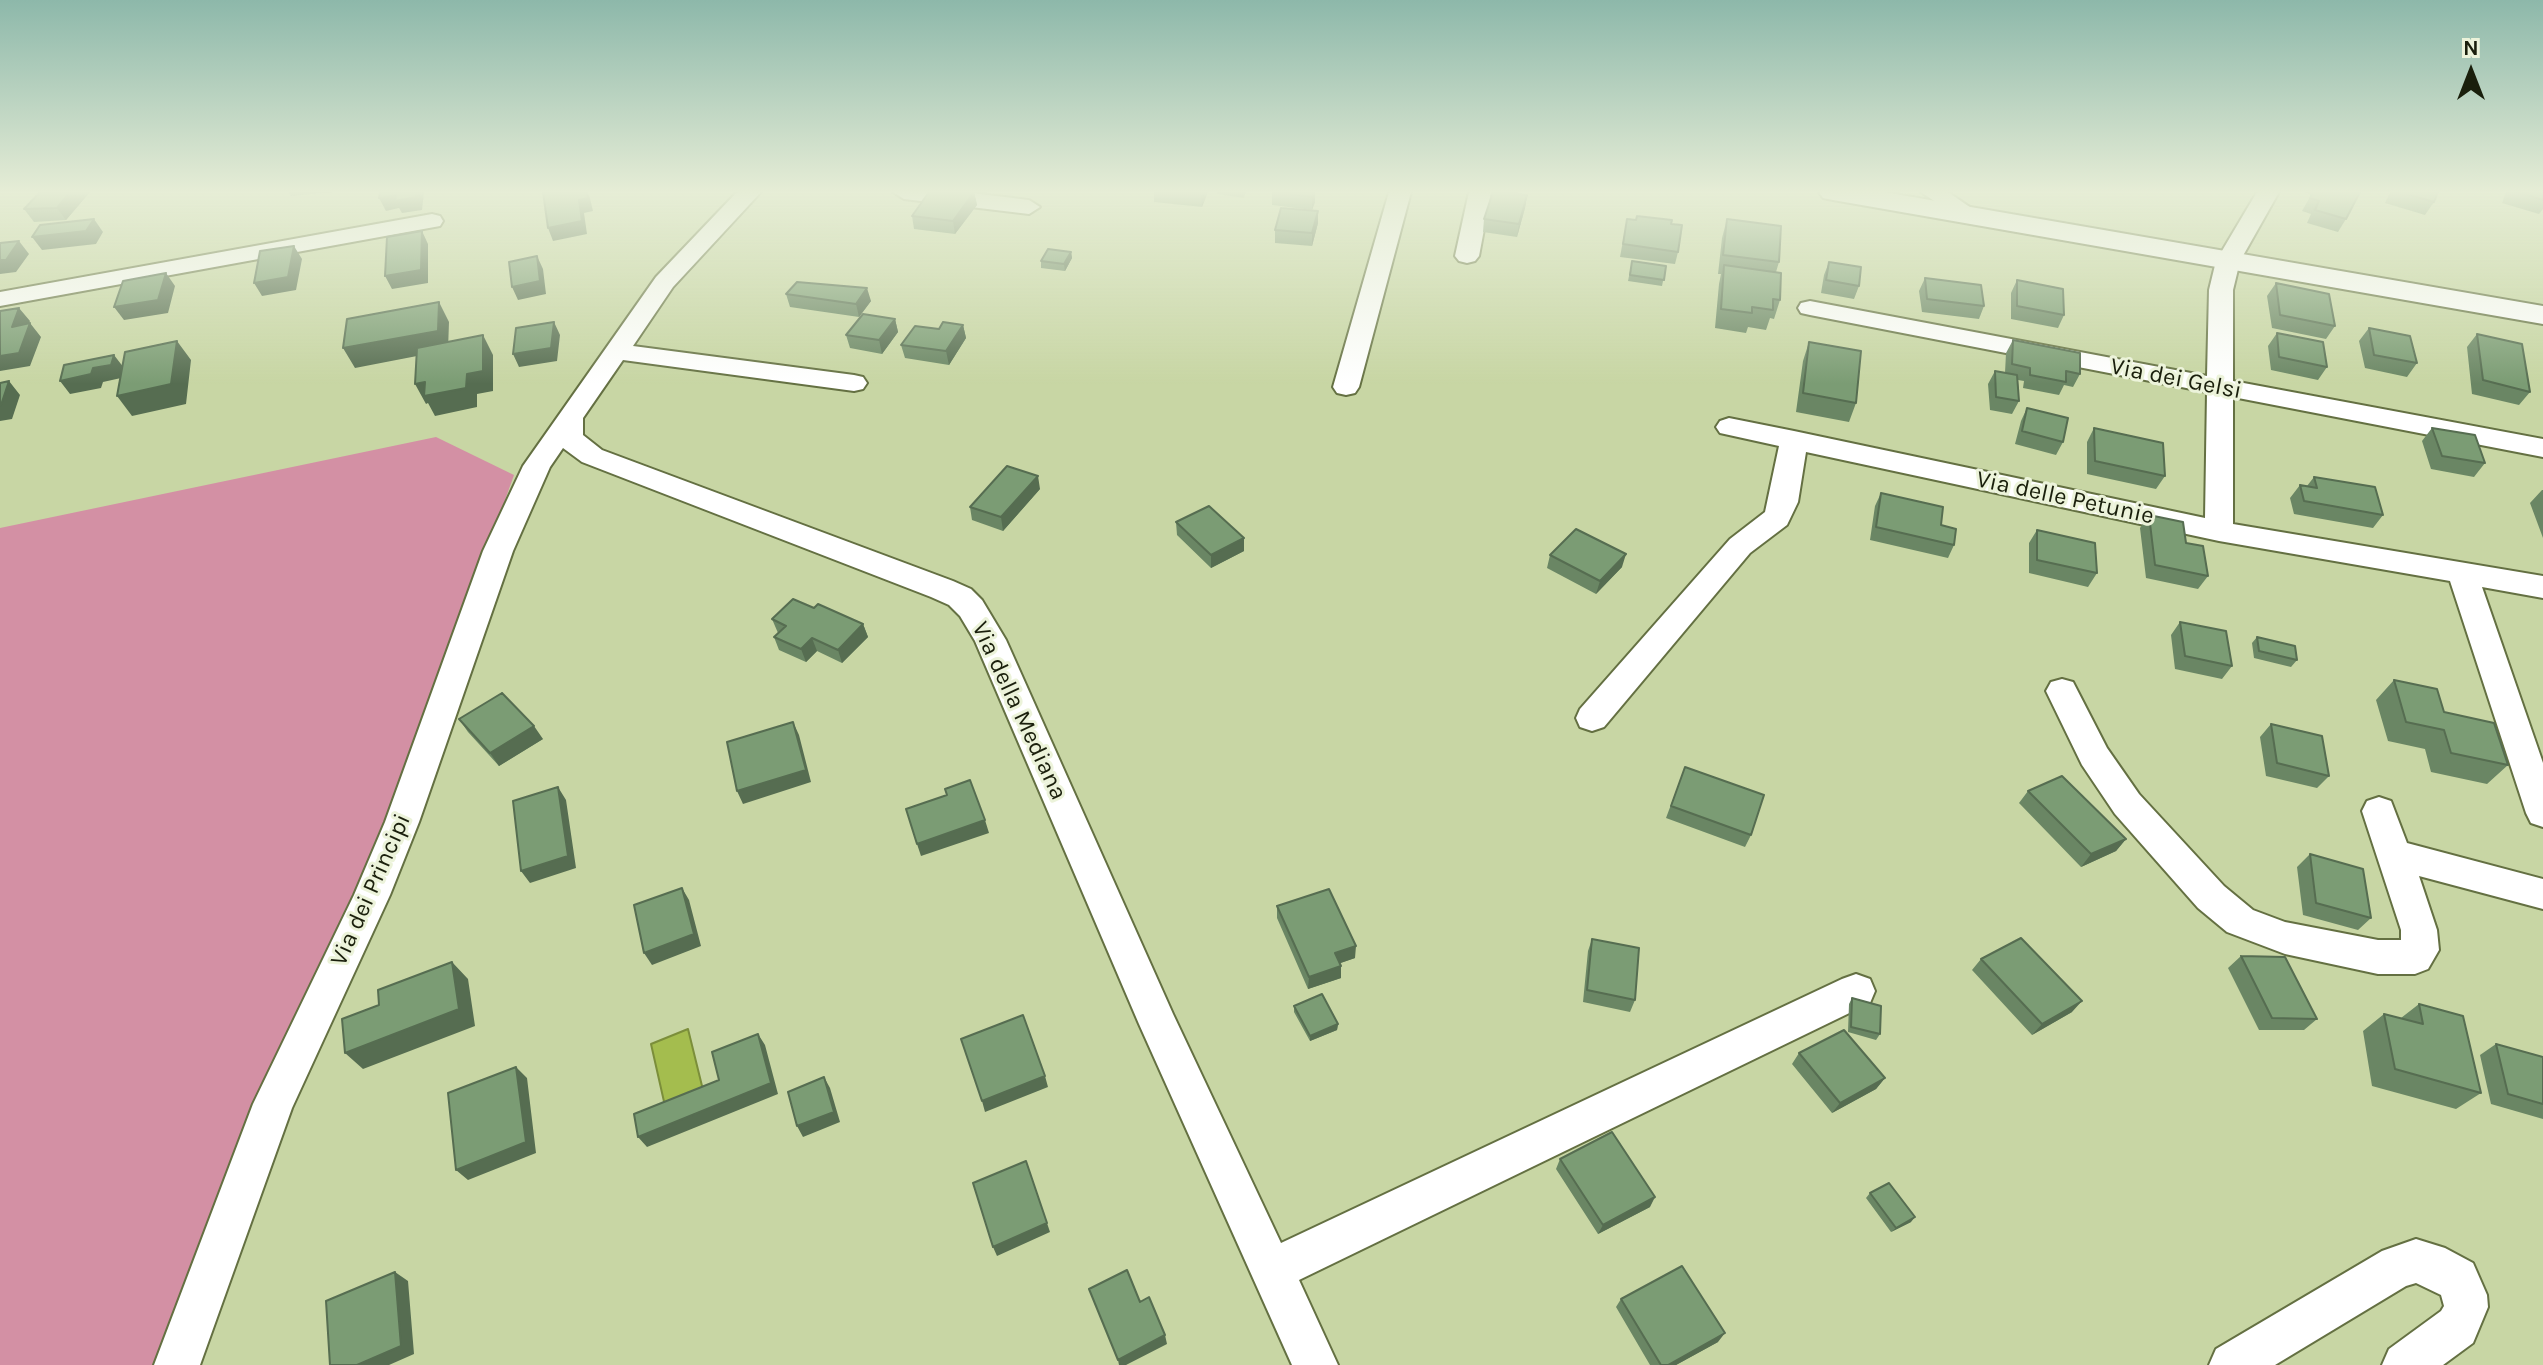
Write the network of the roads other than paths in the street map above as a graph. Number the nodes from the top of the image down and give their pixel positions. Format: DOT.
graph roads {
  1 [pos="251,256"];
  2 [pos="268,256"];
  3 [pos="688,256"];
  4 [pos="1382,256"];
  5 [pos="2197,256"];
  6 [pos="2231,256"];
  7 [pos="2228,261"];
  8 [pos="0,299"];
  9 [pos="0,307"];
  10 [pos="1810,308"];
  11 [pos="2543,315"];
  12 [pos="615,351"];
  13 [pos="854,383"];
  14 [pos="1346,387"];
  15 [pos="2218,387"];
  16 [pos="570,418"];
  17 [pos="1729,427"];
  18 [pos="1794,440"];
  19 [pos="2543,448"];
  20 [pos="2219,531"];
  21 [pos="2462,573"];
  22 [pos="2543,587"];
  23 [pos="2062,691"];
  24 [pos="1592,718"];
  25 [pos="2379,811"];
  26 [pos="2543,813"];
  27 [pos="2394,854"];
  28 [pos="2543,894"];
  29 [pos="1856,991"];
  30 [pos="1271,1271"];
  31 [pos="177,1365"];
  32 [pos="1315,1365"];
  33 [pos="2232,1365"];
  34 [pos="2405,1365"];
  1 -- 8 [label="street"];
  2 -- 9 [label="street"];
  3 -- 12 [label="street"];
  4 -- 14 [label="street"];
  5 -- 7 [label="main road"];
  6 -- 7 [label="street"];
  7 -- 11 [label="main road"];
  7 -- 15 [label="street"];
  10 -- 15 [label="street, Via dei Gelsi"];
  12 -- 13 [label="street"];
  12 -- 16 [label="street"];
  15 -- 19 [label="street, Via dei Gelsi"];
  15 -- 20 [label="street"];
  16 -- 30 [label="street, Via della Mediana"];
  16 -- 31 [label="street, Via dei Principi"];
  17 -- 18 [label="street, Via delle Petunie"];
  18 -- 20 [label="street, Via delle Petunie"];
  18 -- 24 [label="street"];
  20 -- 21 [label="street, Via delle Petunie"];
  21 -- 22 [label="street, Via delle Petunie"];
  21 -- 26 [label="street"];
  23 -- 27 [label="street"];
  25 -- 27 [label="street"];
  27 -- 28 [label="street"];
  29 -- 30 [label="street"];
  30 -- 32 [label="street, Via della Mediana"];
  33 -- 34 [label="street"];
}
